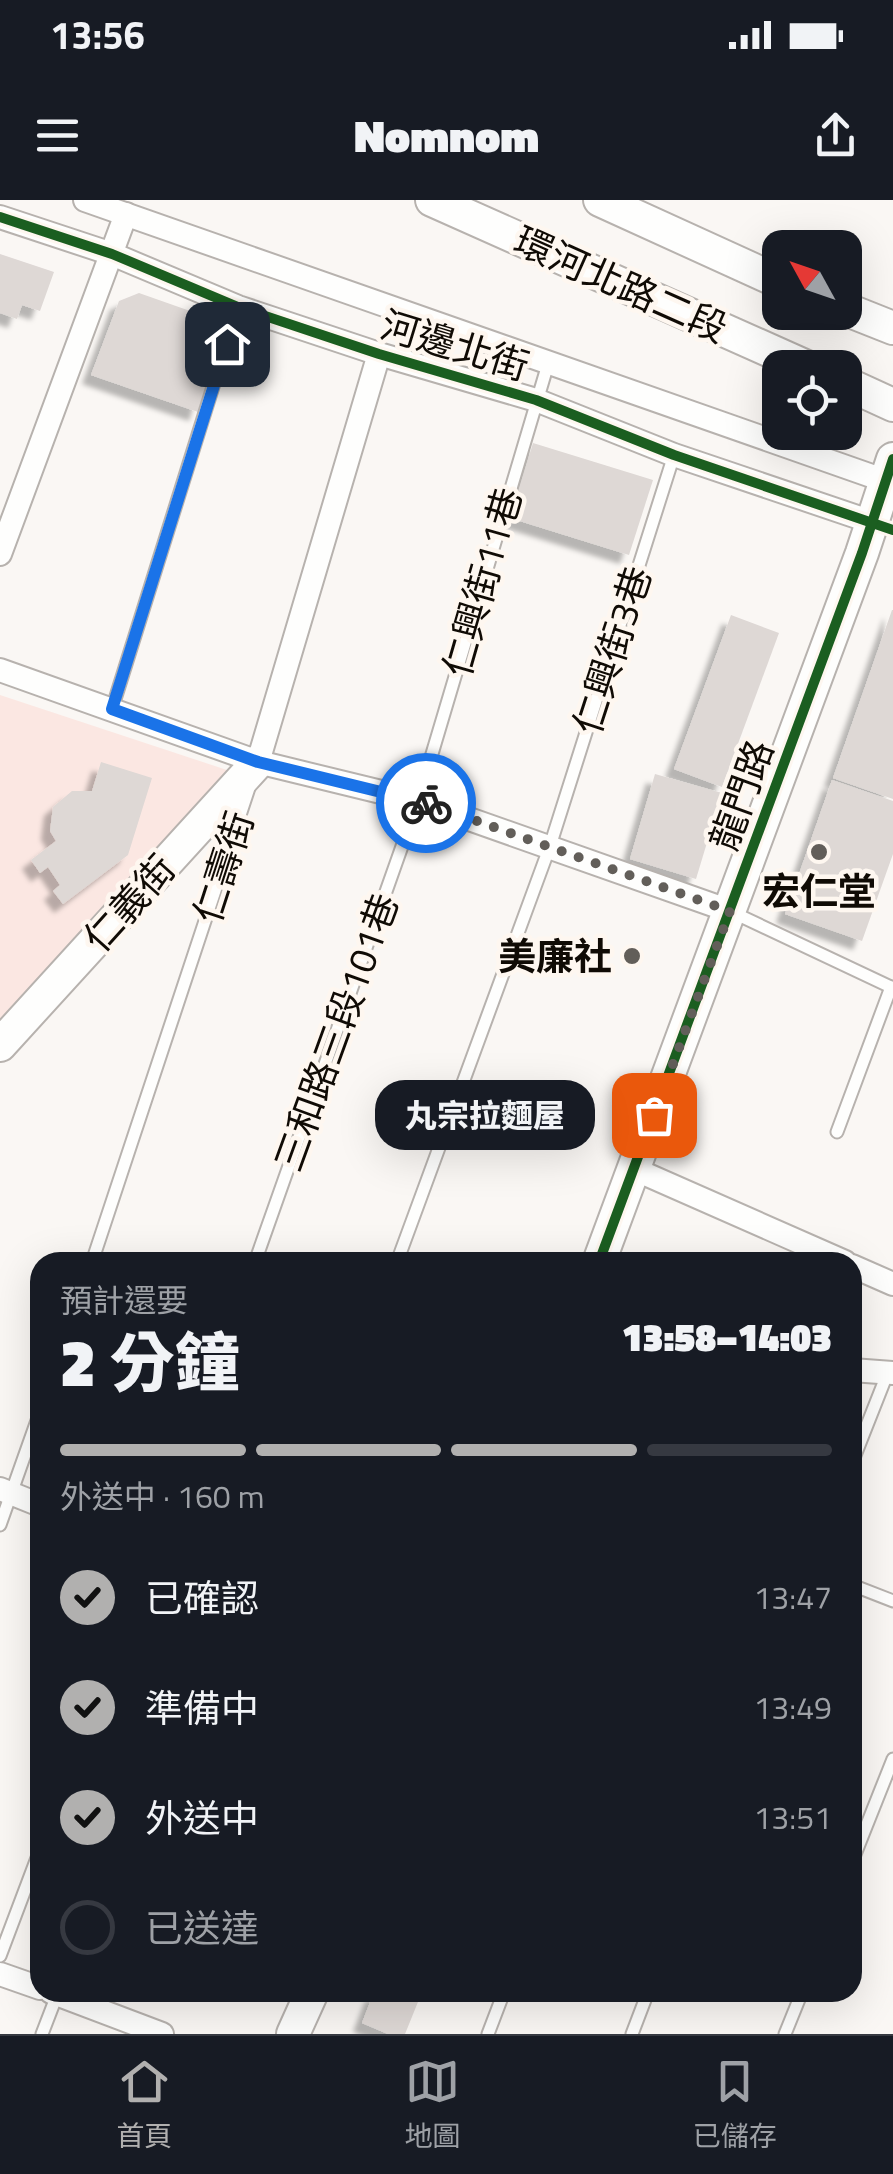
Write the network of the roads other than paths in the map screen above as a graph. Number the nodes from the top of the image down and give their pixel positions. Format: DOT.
graph roads {
  1 [pos="84,200"];
  2 [pos="432,200"];
  3 [pos="600,200"];
  4 [pos="126,214"];
  5 [pos="0,217"];
  6 [pos="112,254"];
  7 [pos="762,274"];
  8 [pos="238,307"];
  9 [pos="862,315"];
  10 [pos="893,328"];
  11 [pos="769,350"];
  12 [pos="379,354"];
  13 [pos="548,364"];
  14 [pos="862,391"];
  15 [pos="536,400"];
  16 [pos="893,405"];
  17 [pos="674,455"];
  18 [pos="890,470"];
  19 [pos="882,526"];
  20 [pos="0,554"];
  21 [pos="0,670"];
  22 [pos="112,709"];
  23 [pos="258,762"];
  24 [pos="418,801"];
  25 [pos="550,846"];
  26 [pos="730,911"];
  27 [pos="892,987"];
  28 [pos="0,1045"];
  29 [pos="837,1132"];
  30 [pos="634,1169"];
  31 [pos="95,1252"];
  32 [pos="258,1252"];
  33 [pos="401,1252"];
  34 [pos="603,1252"];
  35 [pos="822,1252"];
  36 [pos="862,1270"];
  37 [pos="893,1284"];
  38 [pos="862,1371"];
  39 [pos="890,1372"];
  40 [pos="30,1435"];
  41 [pos="862,1438"];
  42 [pos="6,1491"];
  43 [pos="30,1500"];
  44 [pos="0,1525"];
  45 [pos="862,1589"];
  46 [pos="893,1601"];
  47 [pos="893,1759"];
  48 [pos="862,1837"];
  49 [pos="30,1876"];
  50 [pos="0,1956"];
  51 [pos="0,1974"];
  52 [pos="30,1985"];
  53 [pos="47,2002"];
  54 [pos="102,2002"];
  55 [pos="308,2002"];
  56 [pos="500,2002"];
  57 [pos="644,2002"];
  58 [pos="798,2002"];
  59 [pos="42,2034"];
  60 [pos="162,2034"];
  61 [pos="294,2034"];
  62 [pos="488,2034"];
  63 [pos="632,2034"];
  64 [pos="786,2034"];
  1 -- 4 [label="street, 河邊北街"];
  2 -- 11 [label="street, 環河北路二段"];
  3 -- 7 [label="street, 環河北路二段"];
  4 -- 6 [label="street"];
  4 -- 13 [label="street, 河邊北街"];
  5 -- 6 [label="street, 河邊北街"];
  6 -- 8 [label="street, 河邊北街"];
  6 -- 20 [label="street"];
  8 -- 12 [label="street, 河邊北街"];
  8 -- 22 [label="lane"];
  9 -- 10 [label="street"];
  12 -- 15 [label="street, 河邊北街"];
  12 -- 23 [label="street, 仁壽街"];
  13 -- 15 [label="lane, 仁興街11巷"];
  13 -- 18 [label="street, 河邊北街"];
  14 -- 16 [label="street"];
  15 -- 17 [label="street, 河邊北街"];
  15 -- 24 [label="lane, 仁興街11巷"];
  17 -- 19 [label="street, 河邊北街"];
  17 -- 25 [label="lane, 仁興街3巷"];
  18 -- 19 [label="street, 龍門路"];
  19 -- 26 [label="street, 龍門路"];
  21 -- 22 [label="street"];
  22 -- 23 [label="street"];
  23 -- 24 [label="street"];
  23 -- 28 [label="street, 仁義街"];
  23 -- 31 [label="lane, 仁壽街"];
  24 -- 25 [label="street"];
  24 -- 32 [label="lane, 三和路三段101巷"];
  25 -- 26 [label="street"];
  25 -- 33 [label="lane, 仁興街3巷"];
  26 -- 27 [label="lane"];
  26 -- 30 [label="street, 龍門路"];
  27 -- 29 [label="lane"];
  30 -- 34 [label="street, 龍門路"];
  30 -- 35 [label="street"];
  36 -- 37 [label="street"];
  38 -- 39 [label="street"];
  39 -- 41 [label="lane"];
  40 -- 42 [label="lane"];
  42 -- 43 [label="street"];
  42 -- 44 [label="lane"];
  45 -- 46 [label="lane"];
  47 -- 48 [label="lane"];
  49 -- 50 [label="lane"];
  51 -- 52 [label="street"];
  53 -- 59 [label="lane"];
  54 -- 60 [label="street"];
  55 -- 61 [label="street"];
  56 -- 62 [label="lane"];
  57 -- 63 [label="lane"];
  58 -- 64 [label="lane"];
}
